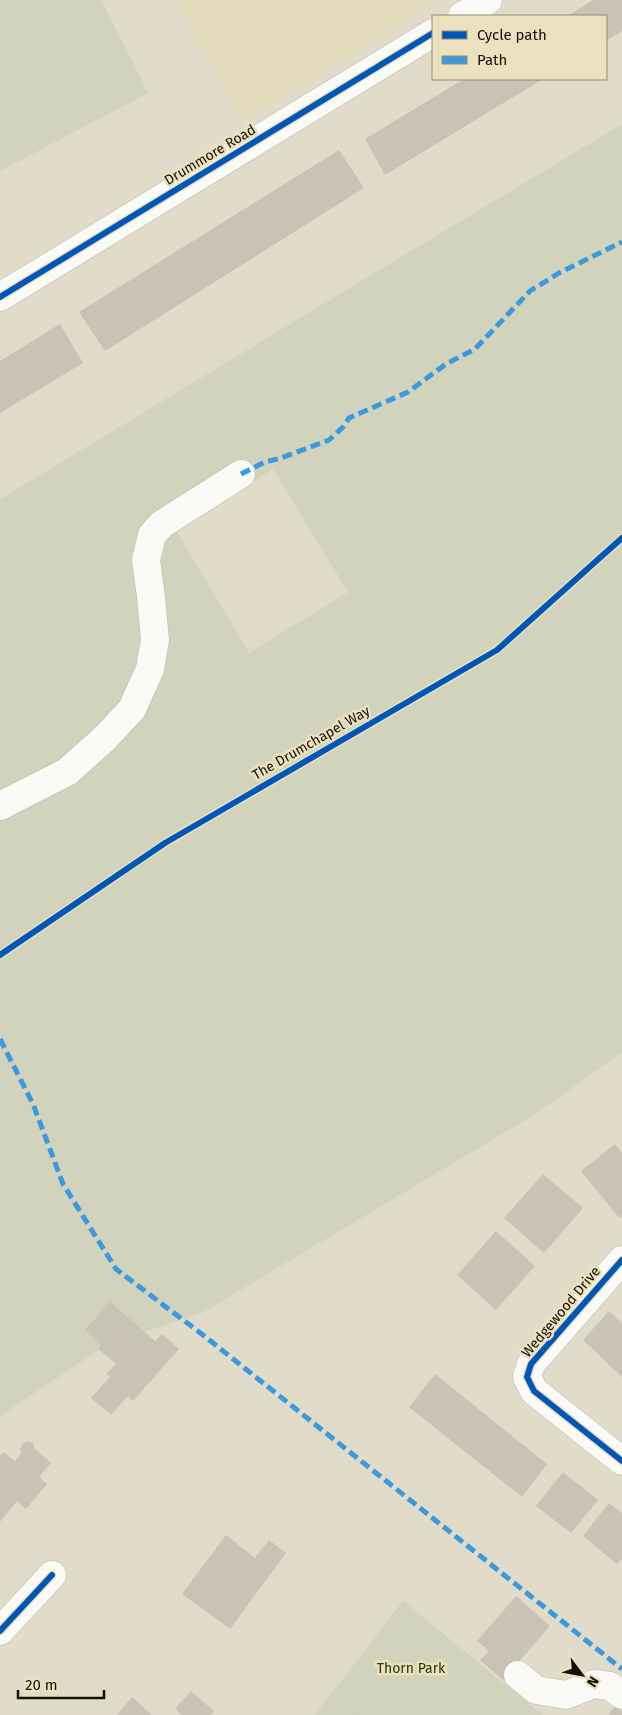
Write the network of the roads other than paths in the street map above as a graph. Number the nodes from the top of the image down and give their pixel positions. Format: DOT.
graph roads {
  1 [pos="488,0"];
  2 [pos="464,15"];
  3 [pos="432,35"];
  4 [pos="0,297"];
  5 [pos="240,474"];
  6 [pos="0,806"];
  7 [pos="622,1260"];
  8 [pos="622,1461"];
  9 [pos="52,1575"];
  10 [pos="0,1631"];
  11 [pos="518,1675"];
  12 [pos="622,1695"];
  1 -- 2 [label="street"];
  3 -- 4 [label="street, Drummore Road"];
  5 -- 6 [label="street"];
  7 -- 8 [label="street, Wedgewood Drive"];
  9 -- 10 [label="street"];
  11 -- 12 [label="street"];
}
